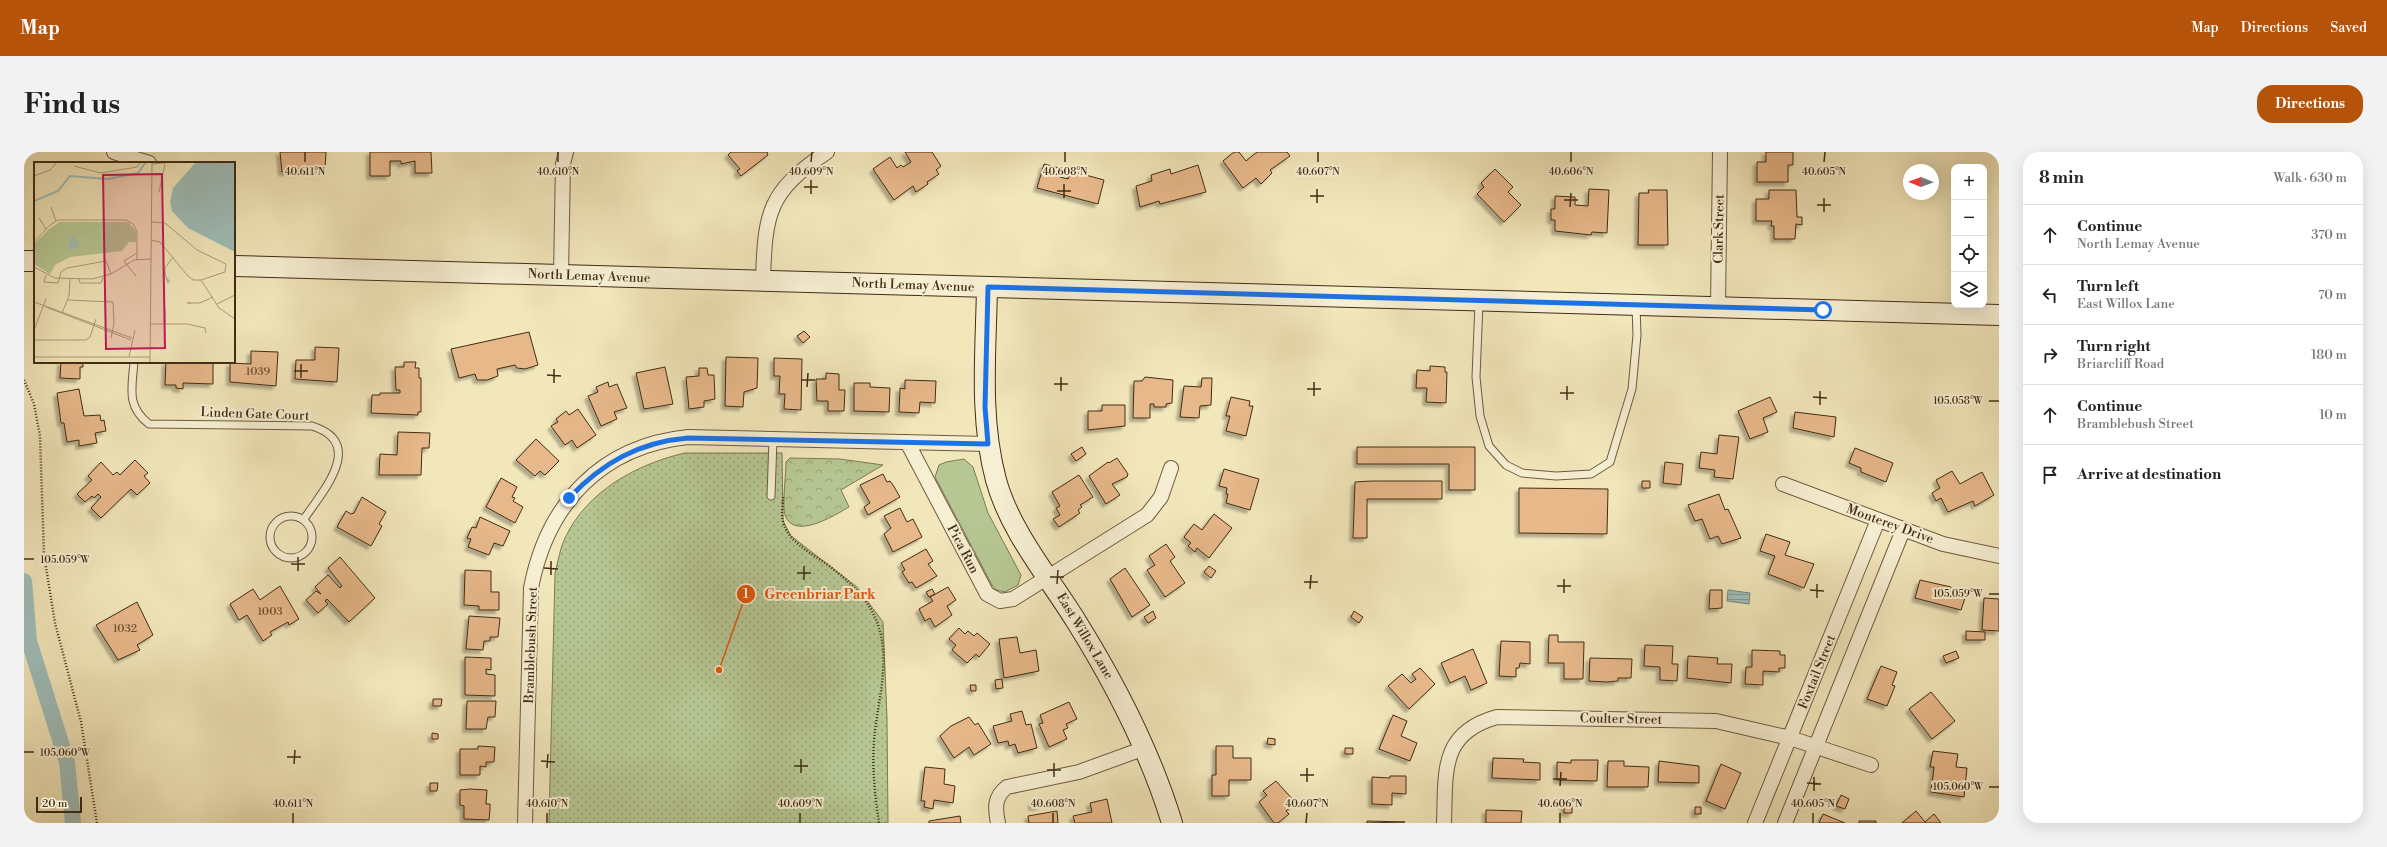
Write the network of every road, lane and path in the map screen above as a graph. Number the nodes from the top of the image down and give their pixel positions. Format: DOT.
graph roads {
  1 [pos="114,152"];
  2 [pos="566,152"];
  3 [pos="827,152"];
  4 [pos="1720,152"];
  5 [pos="147,162"];
  6 [pos="235,266"];
  7 [pos="561,276"];
  8 [pos="763,281"];
  9 [pos="988,287"];
  10 [pos="1479,300"];
  11 [pos="1636,305"];
  12 [pos="1718,307"];
  13 [pos="1999,315"];
  14 [pos="134,363"];
  15 [pos="24,380"];
  16 [pos="773,439"];
  17 [pos="907,442"];
  18 [pos="988,444"];
  19 [pos="1171,468"];
  20 [pos="1783,484"];
  21 [pos="783,494"];
  22 [pos="771,496"];
  23 [pos="304,519"];
  24 [pos="1878,520"];
  25 [pos="1903,530"];
  26 [pos="1999,556"];
  27 [pos="1048,577"];
  28 [pos="1790,738"];
  29 [pos="1816,746"];
  30 [pos="1145,748"];
  31 [pos="1871,765"];
  32 [pos="97,823"];
  33 [pos="526,823"];
  34 [pos="879,823"];
  35 [pos="998,823"];
  36 [pos="1172,823"];
  37 [pos="1444,823"];
  38 [pos="1755,823"];
  39 [pos="1785,823"];
  1 -- 5 [label="street"];
  2 -- 7 [label="street"];
  3 -- 8 [label="street"];
  4 -- 12 [label="street, Clark Street"];
  6 -- 7 [label="main road, North Lemay Avenue"];
  7 -- 8 [label="main road, North Lemay Avenue"];
  8 -- 9 [label="main road, North Lemay Avenue"];
  9 -- 10 [label="main road, North Lemay Avenue"];
  9 -- 18 [label="main road, East Willox Lane"];
  10 -- 11 [label="main road, North Lemay Avenue"];
  10 -- 11 [label="lane"];
  11 -- 12 [label="main road, North Lemay Avenue"];
  12 -- 13 [label="main road, North Lemay Avenue"];
  14 -- 23 [label="lane, Linden Gate Court"];
  15 -- 32 [label="path"];
  16 -- 17 [label="street, Bramblebush Street"];
  16 -- 22 [label="lane"];
  16 -- 33 [label="street, Bramblebush Street"];
  17 -- 18 [label="street, Bramblebush Street"];
  17 -- 27 [label="street, Pica Run"];
  18 -- 27 [label="main road, East Willox Lane"];
  19 -- 27 [label="street, Pica Run"];
  20 -- 24 [label="street, Monterey Drive"];
  21 -- 34 [label="path"];
  23 -- 23 [label="lane"];
  24 -- 25 [label="street, Monterey Drive"];
  24 -- 28 [label="street, Foxtail Street"];
  25 -- 26 [label="street, Monterey Drive"];
  25 -- 29 [label="street, Foxtail Street"];
  27 -- 30 [label="main road, East Willox Lane"];
  28 -- 29 [label="street, Coulter Street"];
  28 -- 37 [label="street, Coulter Street"];
  28 -- 38 [label="street, Foxtail Street"];
  29 -- 31 [label="street, Coulter Street"];
  29 -- 39 [label="street, Foxtail Street"];
  30 -- 35 [label="street"];
  30 -- 36 [label="main road, East Willox Lane"];
}
